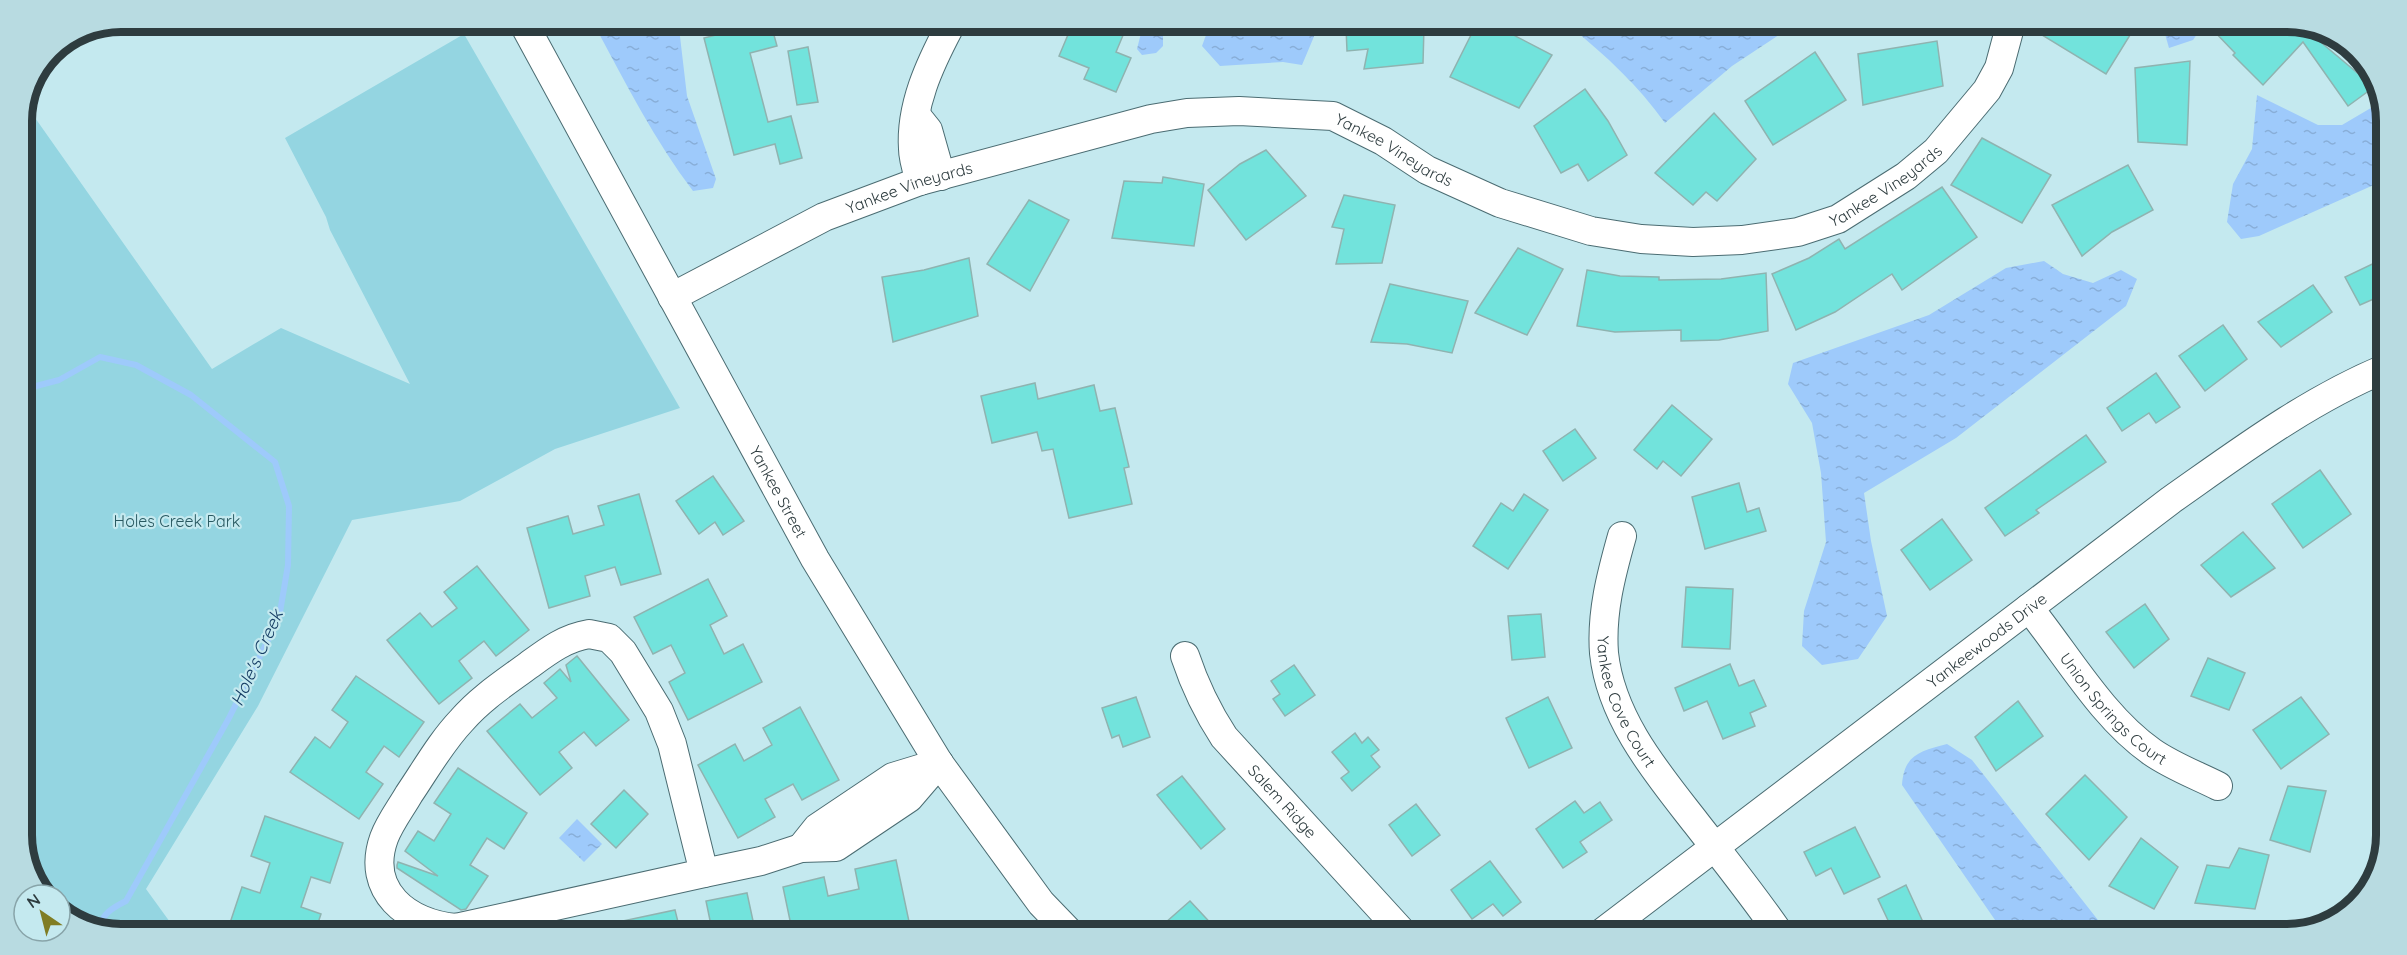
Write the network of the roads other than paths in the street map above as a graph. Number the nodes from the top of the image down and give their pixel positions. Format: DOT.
graph roads {
  1 [pos="528,32"];
  2 [pos="947,32"];
  3 [pos="2009,32"];
  4 [pos="930,178"];
  5 [pos="672,297"];
  6 [pos="2375,374"];
  7 [pos="1622,536"];
  8 [pos="2029,608"];
  9 [pos="1185,656"];
  10 [pos="939,763"];
  11 [pos="2218,786"];
  12 [pos="1715,847"];
  13 [pos="704,873"];
  14 [pos="433,924"];
  15 [pos="474,924"];
  16 [pos="1061,924"];
  17 [pos="1395,924"];
  18 [pos="1614,924"];
  19 [pos="1772,924"];
  1 -- 5 [label="street, Yankee Street"];
  2 -- 4 [label="street"];
  3 -- 4 [label="street, Yankee Vineyards"];
  4 -- 5 [label="street, Yankee Vineyards"];
  5 -- 10 [label="street, Yankee Street"];
  6 -- 8 [label="street, Yankeewoods Drive"];
  7 -- 12 [label="street, Yankee Cove Court"];
  8 -- 11 [label="street, Union Springs Court"];
  8 -- 12 [label="street, Yankeewoods Drive"];
  9 -- 17 [label="street, Salem Ridge"];
  10 -- 13 [label="street"];
  10 -- 16 [label="street, Yankee Street"];
  12 -- 18 [label="street, Yankeewoods Drive"];
  12 -- 19 [label="street, Yankee Cove Court"];
  13 -- 14 [label="street"];
  13 -- 15 [label="street"];
}
